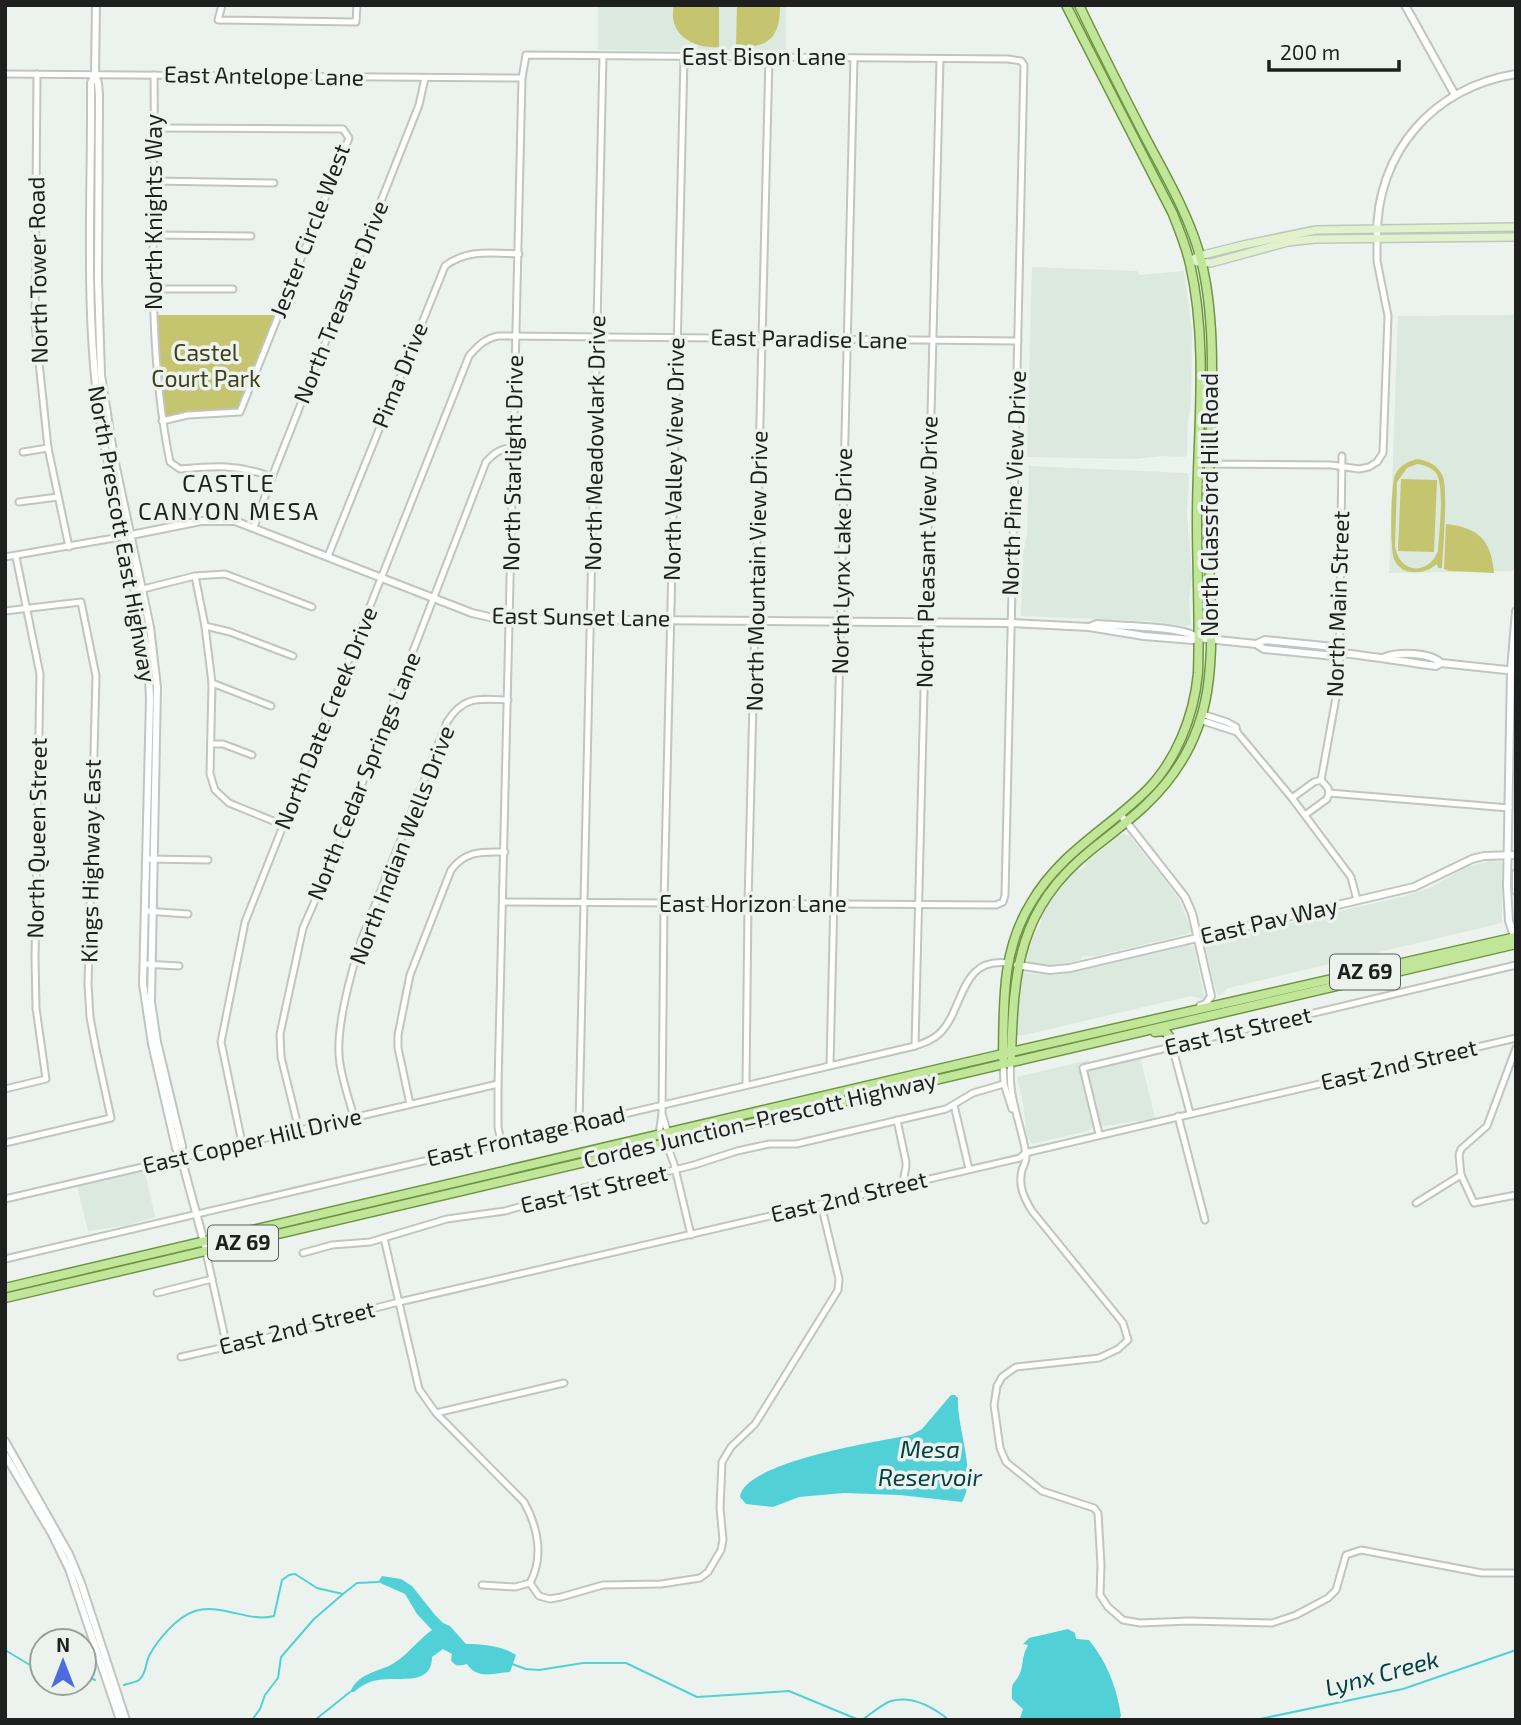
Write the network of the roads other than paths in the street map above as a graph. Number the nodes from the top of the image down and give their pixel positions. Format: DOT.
graph roads {
  1 [pos="96,5"];
  2 [pos="222,5"];
  3 [pos="357,5"];
  4 [pos="1066,5"];
  5 [pos="1079,5"];
  6 [pos="1405,5"];
  7 [pos="603,56"];
  8 [pos="684,57"];
  9 [pos="769,57"];
  10 [pos="854,58"];
  11 [pos="940,59"];
  12 [pos="1024,65"];
  13 [pos="5,74"];
  14 [pos="37,74"];
  15 [pos="1516,74"];
  16 [pos="95,75"];
  17 [pos="154,75"];
  18 [pos="425,78"];
  19 [pos="522,78"];
  20 [pos="1455,95"];
  21 [pos="155,128"];
  22 [pos="153,181"];
  23 [pos="274,183"];
  24 [pos="1516,227"];
  25 [pos="1377,228"];
  26 [pos="153,235"];
  27 [pos="251,236"];
  28 [pos="1377,237"];
  29 [pos="1516,237"];
  30 [pos="1287,239"];
  31 [pos="519,254"];
  32 [pos="1200,259"];
  33 [pos="1190,261"];
  34 [pos="153,289"];
  35 [pos="233,289"];
  36 [pos="516,336"];
  37 [pos="597,337"];
  38 [pos="677,337"];
  39 [pos="762,339"];
  40 [pos="846,340"];
  41 [pos="933,340"];
  42 [pos="1018,341"];
  43 [pos="162,421"];
  44 [pos="514,447"];
  45 [pos="48,448"];
  46 [pos="23,452"];
  47 [pos="1342,456"];
  48 [pos="1198,464"];
  49 [pos="1209,464"];
  50 [pos="1342,468"];
  51 [pos="272,477"];
  52 [pos="58,497"];
  53 [pos="19,502"];
  54 [pos="254,527"];
  55 [pos="126,536"];
  56 [pos="69,547"];
  57 [pos="328,556"];
  58 [pos="5,557"];
  59 [pos="16,557"];
  60 [pos="195,576"];
  61 [pos="382,577"];
  62 [pos="138,590"];
  63 [pos="434,598"];
  64 [pos="312,607"];
  65 [pos="27,609"];
  66 [pos="5,611"];
  67 [pos="1516,611"];
  68 [pos="510,619"];
  69 [pos="591,619"];
  70 [pos="671,619"];
  71 [pos="756,620"];
  72 [pos="841,621"];
  73 [pos="925,622"];
  74 [pos="1011,623"];
  75 [pos="205,626"];
  76 [pos="1198,638"];
  77 [pos="1209,639"];
  78 [pos="1340,653"];
  79 [pos="293,656"];
  80 [pos="1513,670"];
  81 [pos="212,683"];
  82 [pos="508,700"];
  83 [pos="271,706"];
  84 [pos="1201,717"];
  85 [pos="211,744"];
  86 [pos="252,755"];
  87 [pos="1321,780"];
  88 [pos="1329,793"];
  89 [pos="1292,798"];
  90 [pos="1509,808"];
  91 [pos="1120,814"];
  92 [pos="1305,815"];
  93 [pos="1127,822"];
  94 [pos="283,825"];
  95 [pos="505,852"];
  96 [pos="1512,855"];
  97 [pos="150,859"];
  98 [pos="208,860"];
  99 [pos="1516,873"];
  100 [pos="1516,891"];
  101 [pos="1357,900"];
  102 [pos="503,902"];
  103 [pos="1003,902"];
  104 [pos="583,903"];
  105 [pos="664,903"];
  106 [pos="748,903"];
  107 [pos="834,904"];
  108 [pos="919,905"];
  109 [pos="148,911"];
  110 [pos="188,914"];
  111 [pos="1199,938"];
  112 [pos="1515,940"];
  113 [pos="147,964"];
  114 [pos="1013,964"];
  115 [pos="179,965"];
  116 [pos="1516,965"];
  117 [pos="1305,986"];
  118 [pos="1210,988"];
  119 [pos="1161,1018"];
  120 [pos="1516,1038"];
  121 [pos="1094,1043"];
  122 [pos="915,1046"];
  123 [pos="1172,1046"];
  124 [pos="1516,1048"];
  125 [pos="1007,1053"];
  126 [pos="1007,1064"];
  127 [pos="830,1065"];
  128 [pos="498,1084"];
  129 [pos="746,1084"];
  130 [pos="1004,1084"];
  131 [pos="5,1088"];
  132 [pos="410,1104"];
  133 [pos="661,1104"];
  134 [pos="954,1105"];
  135 [pos="1014,1111"];
  136 [pos="1190,1113"];
  137 [pos="662,1114"];
  138 [pos="1178,1116"];
  139 [pos="354,1117"];
  140 [pos="897,1120"];
  141 [pos="579,1124"];
  142 [pos="299,1130"];
  143 [pos="668,1133"];
  144 [pos="1099,1134"];
  145 [pos="658,1135"];
  146 [pos="682,1138"];
  147 [pos="666,1142"];
  148 [pos="5,1143"];
  149 [pos="242,1143"];
  150 [pos="501,1143"];
  151 [pos="1026,1153"];
  152 [pos="181,1157"];
  153 [pos="675,1167"];
  154 [pos="969,1169"];
  155 [pos="1461,1175"];
  156 [pos="904,1184"];
  157 [pos="1516,1195"];
  158 [pos="5,1199"];
  159 [pos="1416,1203"];
  160 [pos="821,1204"];
  161 [pos="196,1214"];
  162 [pos="1205,1220"];
  163 [pos="691,1235"];
  164 [pos="384,1238"];
  165 [pos="203,1240"];
  166 [pos="206,1252"];
  167 [pos="303,1253"];
  168 [pos="5,1259"];
  169 [pos="212,1279"];
  170 [pos="5,1288"];
  171 [pos="157,1293"];
  172 [pos="5,1298"];
  173 [pos="399,1302"];
  174 [pos="227,1347"];
  175 [pos="181,1357"];
  176 [pos="564,1383"];
  177 [pos="436,1413"];
  178 [pos="5,1441"];
  179 [pos="5,1455"];
  180 [pos="1516,1573"];
  181 [pos="530,1583"];
  182 [pos="482,1584"];
  183 [pos="120,1720"];
  184 [pos="126,1720"];
  1 -- 16 [label="street, North Prescott East Highway"];
  2 -- 3 [label="street"];
  4 -- 33 [label="main road, North Glassford Hill Road"];
  5 -- 32 [label="main road, North Glassford Hill Road"];
  6 -- 20 [label="street"];
  7 -- 8 [label="street, East Bison Lane"];
  7 -- 19 [label="street, East Bison Lane"];
  7 -- 37 [label="street, North Meadowlark Drive"];
  8 -- 9 [label="street, East Bison Lane"];
  8 -- 38 [label="street, North Valley View Drive"];
  9 -- 10 [label="street, East Bison Lane"];
  9 -- 39 [label="street, North Mountain View Drive"];
  10 -- 11 [label="street, East Bison Lane"];
  10 -- 40 [label="street, North Lynx Lake Drive"];
  11 -- 12 [label="street, East Bison Lane"];
  11 -- 41 [label="street, North Pleasant View Drive"];
  12 -- 42 [label="street, North Pine View Drive"];
  13 -- 14 [label="street, East Antelope Lane"];
  14 -- 16 [label="street, East Antelope Lane"];
  14 -- 45 [label="street, North Tower Road"];
  15 -- 20 [label="street"];
  16 -- 17 [label="street, East Antelope Lane"];
  16 -- 55 [label="street, North Prescott East Highway"];
  17 -- 18 [label="street, East Antelope Lane"];
  17 -- 21 [label="street, North Knights Way"];
  18 -- 19 [label="street, East Antelope Lane"];
  18 -- 51 [label="street, North Treasure Drive"];
  19 -- 31 [label="street, North Starlight Drive"];
  20 -- 25 [label="street"];
  21 -- 22 [label="street, North Knights Way"];
  21 -- 43 [label="street, Jester Circle West"];
  22 -- 23 [label="street"];
  22 -- 26 [label="street, North Knights Way"];
  24 -- 25 [label="main road"];
  25 -- 28 [label="street"];
  25 -- 30 [label="main road"];
  26 -- 27 [label="street"];
  26 -- 34 [label="street, North Knights Way"];
  28 -- 29 [label="main road"];
  28 -- 30 [label="main road"];
  28 -- 50 [label="street"];
  30 -- 32 [label="main road"];
  31 -- 36 [label="street, North Starlight Drive"];
  31 -- 57 [label="street, Pima Drive"];
  32 -- 33 [label="main road"];
  32 -- 49 [label="main road, North Glassford Hill Road"];
  33 -- 48 [label="main road, North Glassford Hill Road"];
  34 -- 35 [label="street"];
  34 -- 43 [label="street, North Knights Way"];
  36 -- 37 [label="street, East Paradise Lane"];
  36 -- 44 [label="street, North Starlight Drive"];
  36 -- 61 [label="street, North Date Creek Drive"];
  37 -- 38 [label="street, East Paradise Lane"];
  37 -- 69 [label="street, North Meadowlark Drive"];
  38 -- 39 [label="street, East Paradise Lane"];
  38 -- 70 [label="street, North Valley View Drive"];
  39 -- 40 [label="street, East Paradise Lane"];
  39 -- 71 [label="street, North Mountain View Drive"];
  40 -- 41 [label="street, East Paradise Lane"];
  40 -- 72 [label="street, North Lynx Lake Drive"];
  41 -- 42 [label="street, East Paradise Lane"];
  41 -- 73 [label="street, North Pleasant View Drive"];
  42 -- 74 [label="street, North Pine View Drive"];
  43 -- 51 [label="street, North Knights Way"];
  44 -- 63 [label="street, North Cedar Springs Lane"];
  44 -- 68 [label="street, North Starlight Drive"];
  45 -- 46 [label="street"];
  45 -- 52 [label="street, North Tower Road"];
  47 -- 50 [label="street, North Main Street"];
  48 -- 49 [label="street"];
  48 -- 76 [label="main road, North Glassford Hill Road"];
  49 -- 50 [label="street"];
  49 -- 77 [label="main road, North Glassford Hill Road"];
  50 -- 78 [label="street, North Main Street"];
  51 -- 54 [label="street, North Treasure Drive"];
  52 -- 53 [label="street"];
  52 -- 56 [label="street, North Tower Road"];
  54 -- 55 [label="street, East Sunset Lane"];
  54 -- 57 [label="street, East Sunset Lane"];
  55 -- 56 [label="street, East Sunset Lane"];
  55 -- 62 [label="street, North Prescott East Highway"];
  56 -- 59 [label="street, East Sunset Lane"];
  57 -- 61 [label="street, East Sunset Lane"];
  58 -- 59 [label="street, East Sunset Lane"];
  59 -- 65 [label="street, North Queen Street"];
  60 -- 62 [label="street"];
  60 -- 64 [label="street"];
  60 -- 75 [label="street"];
  61 -- 63 [label="street, East Sunset Lane"];
  61 -- 94 [label="street, North Date Creek Drive"];
  62 -- 97 [label="street, North Prescott East Highway"];
  63 -- 68 [label="street, East Sunset Lane"];
  63 -- 142 [label="street, North Cedar Springs Lane"];
  65 -- 66 [label="street"];
  65 -- 131 [label="street, North Queen Street"];
  65 -- 148 [label="street, Kings Highway East"];
  67 -- 80 [label="street"];
  68 -- 69 [label="street, East Sunset Lane"];
  68 -- 82 [label="street, North Starlight Drive"];
  69 -- 70 [label="street, East Sunset Lane"];
  69 -- 104 [label="street, North Meadowlark Drive"];
  70 -- 71 [label="street, East Sunset Lane"];
  70 -- 105 [label="street, North Valley View Drive"];
  71 -- 72 [label="street, East Sunset Lane"];
  71 -- 106 [label="street, North Mountain View Drive"];
  72 -- 73 [label="street, East Sunset Lane"];
  72 -- 107 [label="street, North Lynx Lake Drive"];
  73 -- 74 [label="street, East Sunset Lane"];
  73 -- 108 [label="street, North Pleasant View Drive"];
  74 -- 76 [label="street, East Sunset Lane"];
  74 -- 103 [label="street, North Pine View Drive"];
  75 -- 79 [label="street"];
  75 -- 81 [label="street"];
  76 -- 77 [label="street, East Sunset Lane"];
  76 -- 91 [label="main road, North Glassford Hill Road"];
  77 -- 78 [label="street, East Sunset Lane"];
  77 -- 84 [label="main road, North Glassford Hill Road"];
  78 -- 80 [label="street, East Sunset Lane"];
  78 -- 87 [label="street, North Main Street"];
  80 -- 90 [label="street"];
  81 -- 83 [label="street"];
  81 -- 85 [label="street"];
  82 -- 95 [label="street, North Starlight Drive"];
  82 -- 139 [label="street, North Indian Wells Drive"];
  84 -- 89 [label="street"];
  84 -- 93 [label="main road, North Glassford Hill Road"];
  85 -- 86 [label="street"];
  85 -- 94 [label="street"];
  87 -- 88 [label="street"];
  87 -- 89 [label="street"];
  88 -- 90 [label="street"];
  88 -- 92 [label="street"];
  89 -- 92 [label="street"];
  90 -- 96 [label="street"];
  91 -- 93 [label="street"];
  91 -- 114 [label="main road, North Glassford Hill Road"];
  92 -- 101 [label="street"];
  93 -- 111 [label="street"];
  93 -- 114 [label="main road, North Glassford Hill Road"];
  94 -- 149 [label="street, North Date Creek Drive"];
  95 -- 102 [label="street, North Starlight Drive"];
  95 -- 132 [label="street"];
  96 -- 101 [label="street, East Pav Way"];
  96 -- 112 [label="street"];
  97 -- 98 [label="street"];
  97 -- 109 [label="street, North Prescott East Highway"];
  99 -- 100 [label="street"];
  101 -- 111 [label="street, East Pav Way"];
  102 -- 104 [label="street, East Horizon Lane"];
  102 -- 128 [label="street, North Starlight Drive"];
  103 -- 108 [label="street, East Horizon Lane"];
  104 -- 105 [label="street, East Horizon Lane"];
  104 -- 141 [label="street, North Meadowlark Drive"];
  105 -- 106 [label="street, East Horizon Lane"];
  105 -- 133 [label="street, North Valley View Drive"];
  106 -- 107 [label="street, East Horizon Lane"];
  106 -- 129 [label="street, North Mountain View Drive"];
  107 -- 108 [label="street, East Horizon Lane"];
  107 -- 127 [label="street, North Lynx Lake Drive"];
  108 -- 122 [label="street, North Pleasant View Drive"];
  109 -- 110 [label="street"];
  109 -- 113 [label="street, North Prescott East Highway"];
  111 -- 114 [label="street, East Pav Way"];
  111 -- 118 [label="street"];
  112 -- 117 [label="main road, Cordes Junction–Prescott Highway / AZ 69"];
  112 -- 121 [label="main road, Cordes Junction–Prescott Highway / AZ 69"];
  113 -- 115 [label="street"];
  113 -- 152 [label="street, North Prescott East Highway"];
  114 -- 122 [label="street, East Frontage Road"];
  114 -- 125 [label="main road"];
  114 -- 125 [label="main road"];
  116 -- 123 [label="street, East 1st Street"];
  117 -- 118 [label="street"];
  117 -- 119 [label="main road, Cordes Junction–Prescott Highway / AZ 69"];
  118 -- 119 [label="street"];
  119 -- 125 [label="main road, Cordes Junction–Prescott Highway / AZ 69"];
  120 -- 136 [label="street, East 2nd Street"];
  121 -- 123 [label="main road"];
  121 -- 126 [label="main road, Cordes Junction–Prescott Highway / AZ 69"];
  122 -- 127 [label="street, East Frontage Road"];
  123 -- 136 [label="street"];
  123 -- 144 [label="street, East 1st Street"];
  124 -- 155 [label="street"];
  125 -- 126 [label="main road"];
  125 -- 143 [label="main road, Cordes Junction–Prescott Highway / AZ 69"];
  126 -- 130 [label="street"];
  126 -- 135 [label="street"];
  126 -- 146 [label="main road, Cordes Junction–Prescott Highway / AZ 69"];
  127 -- 129 [label="street, East Frontage Road"];
  128 -- 132 [label="street, East Copper Hill Drive"];
  128 -- 150 [label="street, North Starlight Drive"];
  129 -- 133 [label="street, East Frontage Road"];
  130 -- 134 [label="street, East 1st Street"];
  130 -- 135 [label="street"];
  132 -- 139 [label="street, East Copper Hill Drive"];
  133 -- 137 [label="street, North Valley View Drive"];
  133 -- 141 [label="street, East Frontage Road"];
  134 -- 140 [label="street, East 1st Street"];
  134 -- 154 [label="street"];
  135 -- 151 [label="street"];
  136 -- 138 [label="street, East 2nd Street"];
  137 -- 143 [label="street, North Valley View Drive"];
  137 -- 145 [label="street, North Valley View Drive"];
  138 -- 144 [label="street, East 2nd Street"];
  138 -- 162 [label="street"];
  139 -- 142 [label="street, East Copper Hill Drive"];
  140 -- 153 [label="street, East 1st Street"];
  140 -- 156 [label="street"];
  141 -- 150 [label="street, East Frontage Road"];
  142 -- 149 [label="street, East Copper Hill Drive"];
  143 -- 145 [label="main road, Cordes Junction–Prescott Highway / AZ 69"];
  143 -- 147 [label="street"];
  144 -- 151 [label="street, East 2nd Street"];
  145 -- 165 [label="main road, Cordes Junction–Prescott Highway / AZ 69"];
  146 -- 147 [label="main road, Cordes Junction–Prescott Highway / AZ 69"];
  146 -- 153 [label="street"];
  147 -- 153 [label="street"];
  147 -- 166 [label="main road, Cordes Junction–Prescott Highway / AZ 69"];
  149 -- 152 [label="street, East Copper Hill Drive"];
  150 -- 161 [label="street, East Frontage Road"];
  151 -- 154 [label="street, East 2nd Street"];
  151 -- 180 [label="street"];
  152 -- 158 [label="street, East Copper Hill Drive"];
  152 -- 161 [label="street, North Prescott East Highway"];
  153 -- 163 [label="street"];
  153 -- 164 [label="street, East 1st Street"];
  154 -- 156 [label="street, East 2nd Street"];
  155 -- 157 [label="street"];
  155 -- 159 [label="street"];
  156 -- 160 [label="street, East 2nd Street"];
  160 -- 163 [label="street, East 2nd Street"];
  160 -- 181 [label="street"];
  161 -- 165 [label="street, North Prescott East Highway"];
  161 -- 168 [label="street, East Frontage Road"];
  163 -- 173 [label="street, East 2nd Street"];
  164 -- 167 [label="street, East 1st Street"];
  164 -- 173 [label="street"];
  165 -- 166 [label="street, North Prescott East Highway"];
  165 -- 170 [label="main road, Cordes Junction–Prescott Highway / AZ 69"];
  166 -- 169 [label="street, North Prescott East Highway"];
  166 -- 172 [label="main road, Cordes Junction–Prescott Highway / AZ 69"];
  169 -- 171 [label="street"];
  169 -- 174 [label="street, North Prescott East Highway"];
  173 -- 174 [label="street, East 2nd Street"];
  173 -- 177 [label="street"];
  174 -- 175 [label="street, East 2nd Street"];
  176 -- 177 [label="street"];
  177 -- 181 [label="street"];
  178 -- 184 [label="street"];
  179 -- 183 [label="street"];
  181 -- 182 [label="street"];
}
